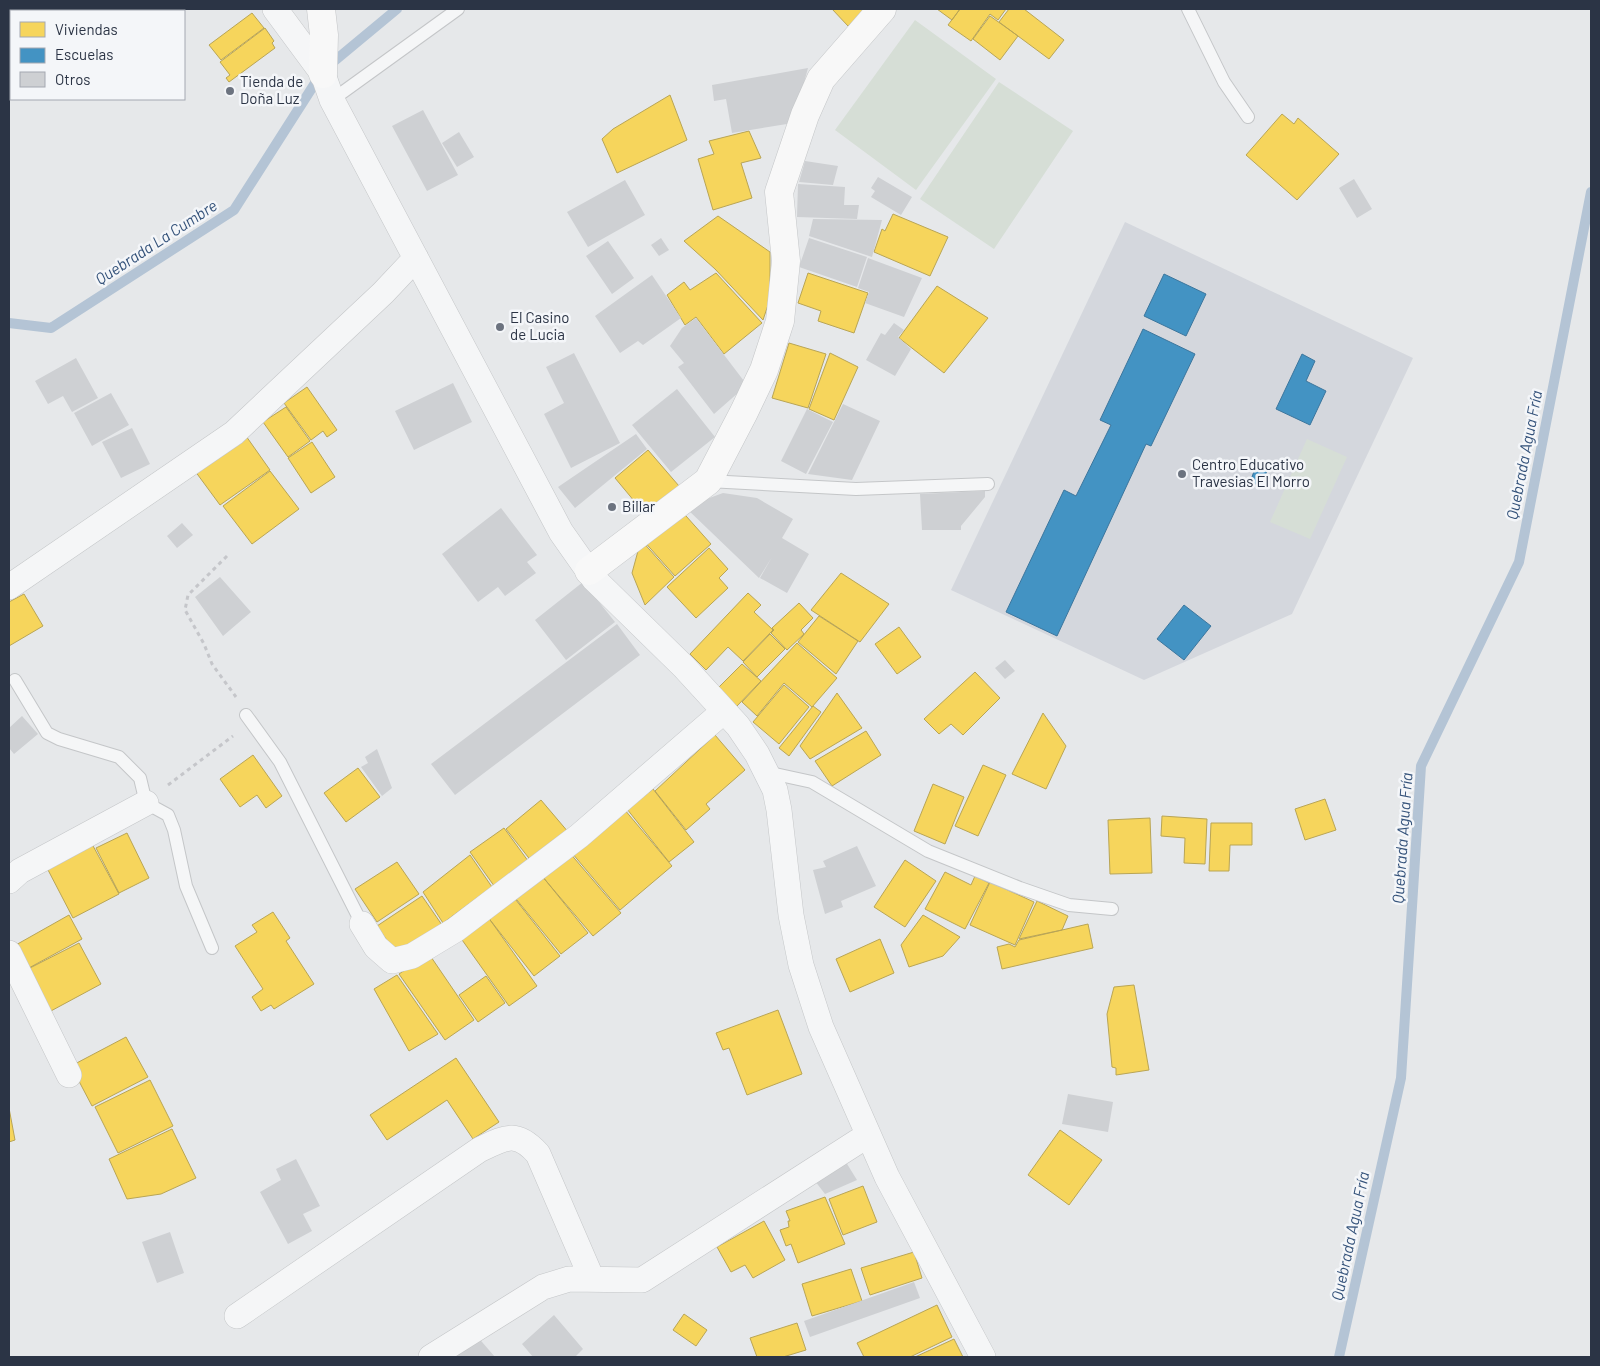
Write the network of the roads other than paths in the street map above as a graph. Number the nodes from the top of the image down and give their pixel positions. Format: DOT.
graph roads {
  1 [pos="275,9"];
  2 [pos="320,9"];
  3 [pos="458,9"];
  4 [pos="882,9"];
  5 [pos="1188,9"];
  6 [pos="323,74"];
  7 [pos="332,100"];
  8 [pos="1248,116"];
  9 [pos="416,258"];
  10 [pos="708,481"];
  11 [pos="988,484"];
  12 [pos="589,571"];
  13 [pos="9,587"];
  14 [pos="15,680"];
  15 [pos="724,711"];
  16 [pos="246,714"];
  17 [pos="766,772"];
  18 [pos="146,803"];
  19 [pos="9,881"];
  20 [pos="1112,909"];
  21 [pos="362,924"];
  22 [pos="212,948"];
  23 [pos="9,953"];
  24 [pos="69,1075"];
  25 [pos="868,1135"];
  26 [pos="592,1279"];
  27 [pos="237,1316"];
  28 [pos="431,1357"];
  29 [pos="983,1357"];
  1 -- 6 [label="street"];
  2 -- 6 [label="street"];
  3 -- 7 [label="lane"];
  4 -- 10 [label="street"];
  5 -- 8 [label="lane"];
  6 -- 7 [label="street"];
  7 -- 9 [label="street"];
  9 -- 12 [label="street"];
  9 -- 13 [label="street"];
  10 -- 11 [label="lane"];
  10 -- 12 [label="street"];
  12 -- 15 [label="street"];
  14 -- 18 [label="lane"];
  15 -- 17 [label="street"];
  15 -- 21 [label="street"];
  16 -- 21 [label="lane"];
  17 -- 20 [label="lane"];
  17 -- 25 [label="street"];
  18 -- 19 [label="street"];
  18 -- 22 [label="lane"];
  23 -- 24 [label="street"];
  25 -- 26 [label="street"];
  25 -- 29 [label="street"];
  26 -- 27 [label="street"];
  26 -- 28 [label="street"];
}
